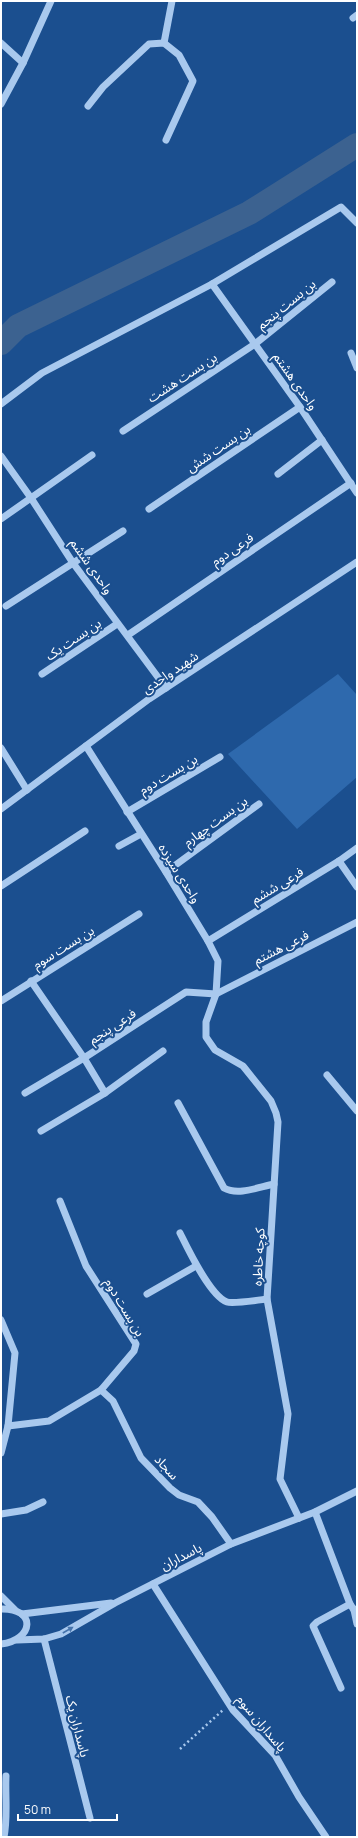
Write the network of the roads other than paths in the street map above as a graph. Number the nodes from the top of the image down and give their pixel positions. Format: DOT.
graph roads {
  1 [pos="51,1"];
  2 [pos="172,1"];
  3 [pos="1,43"];
  4 [pos="164,43"];
  5 [pos="23,63"];
  6 [pos="1,104"];
  7 [pos="88,106"];
  8 [pos="166,140"];
  9 [pos="357,223"];
  10 [pos="332,282"];
  11 [pos="212,284"];
  12 [pos="256,344"];
  13 [pos="351,353"];
  14 [pos="357,368"];
  15 [pos="1,404"];
  16 [pos="300,407"];
  17 [pos="122,431"];
  18 [pos="322,440"];
  19 [pos="92,455"];
  20 [pos="1,456"];
  21 [pos="278,474"];
  22 [pos="351,483"];
  23 [pos="357,493"];
  24 [pos="31,498"];
  25 [pos="149,509"];
  26 [pos="1,519"];
  27 [pos="123,531"];
  28 [pos="73,563"];
  29 [pos="357,563"];
  30 [pos="6,606"];
  31 [pos="117,624"];
  32 [pos="128,635"];
  33 [pos="42,674"];
  34 [pos="166,688"];
  35 [pos="86,746"];
  36 [pos="1,748"];
  37 [pos="220,757"];
  38 [pos="27,790"];
  39 [pos="259,804"];
  40 [pos="1,809"];
  41 [pos="127,812"];
  42 [pos="85,831"];
  43 [pos="142,834"];
  44 [pos="119,846"];
  45 [pos="357,848"];
  46 [pos="339,861"];
  47 [pos="166,872"];
  48 [pos="1,886"];
  49 [pos="357,887"];
  50 [pos="139,914"];
  51 [pos="357,922"];
  52 [pos="208,941"];
  53 [pos="31,981"];
  54 [pos="216,994"];
  55 [pos="1,1001"];
  56 [pos="206,1022"];
  57 [pos="163,1051"];
  58 [pos="84,1058"];
  59 [pos="328,1075"];
  60 [pos="25,1093"];
  61 [pos="105,1093"];
  62 [pos="178,1103"];
  63 [pos="357,1110"];
  64 [pos="41,1131"];
  65 [pos="274,1184"];
  66 [pos="60,1201"];
  67 [pos="180,1233"];
  68 [pos="196,1266"];
  69 [pos="147,1294"];
  70 [pos="267,1299"];
  71 [pos="1,1320"];
  72 [pos="101,1390"];
  73 [pos="8,1426"];
  74 [pos="1,1453"];
  75 [pos="357,1491"];
  76 [pos="43,1502"];
  77 [pos="315,1512"];
  78 [pos="1,1514"];
  79 [pos="299,1518"];
  80 [pos="231,1544"];
  81 [pos="153,1584"];
  82 [pos="1,1596"];
  83 [pos="115,1603"];
  84 [pos="353,1608"];
  85 [pos="1,1610"];
  86 [pos="18,1612"];
  87 [pos="357,1624"];
  88 [pos="44,1639"];
  89 [pos="17,1640"];
  90 [pos="1,1644"];
  91 [pos="341,1688"];
  92 [pos="6,1776"];
  93 [pos="90,1818"];
  94 [pos="4,1837"];
  95 [pos="326,1837"];
  1 -- 5 [label="street"];
  2 -- 4 [label="street"];
  3 -- 5 [label="street"];
  4 -- 7 [label="street"];
  4 -- 8 [label="street"];
  5 -- 6 [label="street"];
  9 -- 11 [label="street"];
  10 -- 12 [label="street, بن بست پنجم"];
  11 -- 12 [label="street, واحدی هشتم"];
  11 -- 15 [label="street"];
  12 -- 16 [label="street, واحدی هشتم"];
  12 -- 17 [label="street, بن بست هشت"];
  13 -- 14 [label="street"];
  16 -- 18 [label="street, واحدی هشتم"];
  16 -- 25 [label="street, بن بست شش"];
  18 -- 21 [label="street"];
  18 -- 22 [label="street, واحدی هشتم"];
  19 -- 24 [label="street"];
  20 -- 24 [label="street, واحدی ششم"];
  22 -- 23 [label="street, واحدی هشتم"];
  22 -- 32 [label="street, فرعی دوم"];
  24 -- 26 [label="street"];
  24 -- 28 [label="street, واحدی ششم"];
  27 -- 28 [label="street"];
  28 -- 30 [label="street"];
  28 -- 31 [label="street, واحدی ششم"];
  29 -- 34 [label="street, شهید واحدی"];
  31 -- 32 [label="street, واحدی ششم"];
  31 -- 33 [label="street, بن بست یک"];
  32 -- 34 [label="street, واحدی ششم"];
  34 -- 35 [label="street, شهید واحدی"];
  35 -- 38 [label="street, شهید واحدی"];
  35 -- 41 [label="street, واحدی سیزده"];
  36 -- 38 [label="street"];
  37 -- 41 [label="street, بن بست دوم"];
  38 -- 40 [label="street, شهید واحدی"];
  39 -- 47 [label="street, بن بست چهارم"];
  41 -- 43 [label="street, واحدی سیزده"];
  42 -- 48 [label="street"];
  43 -- 44 [label="street"];
  43 -- 47 [label="street, واحدی سیزده"];
  45 -- 46 [label="street, فرعی ششم"];
  46 -- 49 [label="street"];
  46 -- 52 [label="street, فرعی ششم"];
  47 -- 52 [label="street, واحدی سیزده"];
  50 -- 53 [label="street, بن بست سوم"];
  51 -- 54 [label="street, فرعی هشتم"];
  52 -- 54 [label="street, واحدی سیزده"];
  53 -- 55 [label="street, بن بست سوم"];
  53 -- 58 [label="street"];
  54 -- 56 [label="street, واحدی سیزده"];
  54 -- 58 [label="street, فرعی پنجم"];
  56 -- 65 [label="street, كوچه خاطره"];
  57 -- 61 [label="street"];
  58 -- 60 [label="street, فرعی پنجم"];
  58 -- 61 [label="street"];
  59 -- 63 [label="street"];
  61 -- 64 [label="street"];
  62 -- 65 [label="street"];
  65 -- 70 [label="street, كوچه خاطره"];
  66 -- 72 [label="street, بن بست دوم"];
  67 -- 68 [label="street"];
  68 -- 69 [label="street"];
  68 -- 70 [label="street"];
  70 -- 79 [label="street, كوچه خاطره"];
  71 -- 73 [label="street"];
  72 -- 73 [label="street, بن بست دوم"];
  72 -- 80 [label="street, سجاد"];
  73 -- 74 [label="street"];
  75 -- 77 [label="street, پاسداران"];
  76 -- 78 [label="street"];
  77 -- 79 [label="street, پاسداران"];
  77 -- 84 [label="street"];
  79 -- 80 [label="street, پاسداران"];
  80 -- 81 [label="street, پاسداران"];
  81 -- 83 [label="street, پاسداران"];
  81 -- 95 [label="street, پاسداران سوم"];
  82 -- 86 [label="street"];
  83 -- 86 [label="street"];
  88 -- 83 [label="street, پاسداران, one-way"];
  84 -- 87 [label="street"];
  84 -- 91 [label="street"];
  85 -- 86 [label="street"];
  86 -- 89 [label="street"];
  88 -- 89 [label="street, پاسداران"];
  88 -- 93 [label="street, پاسداران یک"];
  89 -- 90 [label="street, پاسداران"];
  92 -- 94 [label="street"];
}
